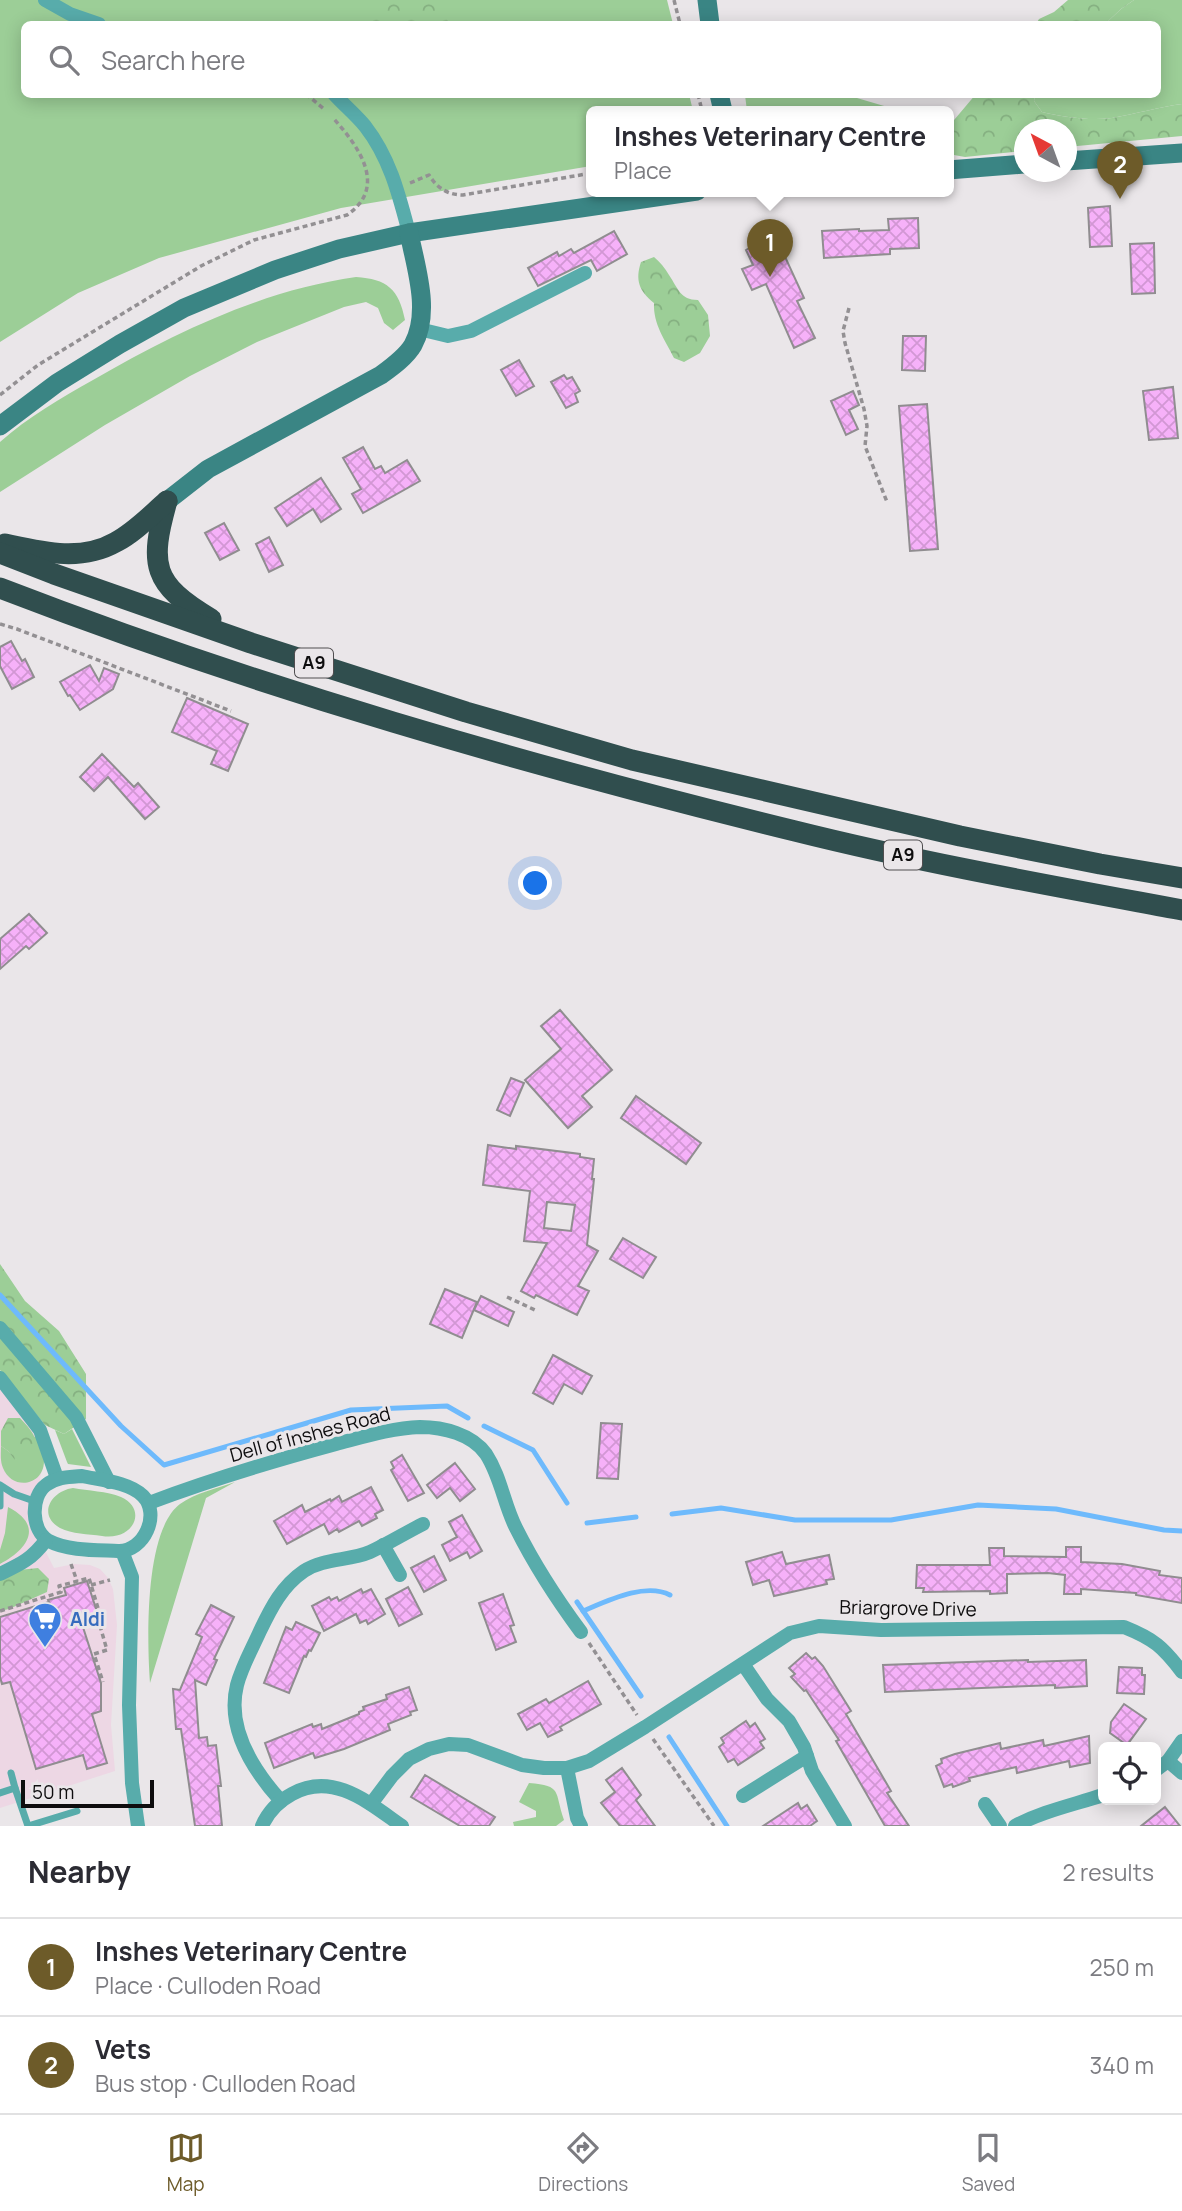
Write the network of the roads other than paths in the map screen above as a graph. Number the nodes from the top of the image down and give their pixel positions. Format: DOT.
graph roads {
  1 [pos="45,0"];
  2 [pos="707,0"];
  3 [pos="90,21"];
  4 [pos="710,21"];
  5 [pos="338,98"];
  6 [pos="1182,153"];
  7 [pos="1077,160"];
  8 [pos="1014,165"];
  9 [pos="954,170"];
  10 [pos="655,197"];
  11 [pos="409,233"];
  12 [pos="585,273"];
  13 [pos="419,329"];
  14 [pos="0,426"];
  15 [pos="167,500"];
  16 [pos="0,543"];
  17 [pos="0,553"];
  18 [pos="0,588"];
  19 [pos="251,643"];
  20 [pos="1182,878"];
  21 [pos="1182,910"];
  22 [pos="0,1328"];
  23 [pos="0,1378"];
  24 [pos="57,1478"];
  25 [pos="109,1482"];
  26 [pos="0,1485"];
  27 [pos="34,1501"];
  28 [pos="149,1503"];
  29 [pos="0,1506"];
  30 [pos="423,1524"];
  31 [pos="46,1539"];
  32 [pos="383,1545"];
  33 [pos="122,1551"];
  34 [pos="0,1574"];
  35 [pos="400,1575"];
  36 [pos="581,1632"];
  37 [pos="743,1664"];
  38 [pos="1182,1672"];
  39 [pos="1182,1741"];
  40 [pos="807,1756"];
  41 [pos="1168,1761"];
  42 [pos="1161,1766"];
  43 [pos="567,1768"];
  44 [pos="11,1773"];
  45 [pos="1182,1773"];
  46 [pos="15,1788"];
  47 [pos="0,1793"];
  48 [pos="743,1796"];
  49 [pos="1098,1796"];
  50 [pos="281,1801"];
  51 [pos="371,1804"];
  52 [pos="985,1804"];
  53 [pos="77,1811"];
  54 [pos="28,1826"];
  55 [pos="138,1826"];
  56 [pos="262,1826"];
  57 [pos="402,1826"];
  58 [pos="581,1826"];
  59 [pos="845,1826"];
  60 [pos="999,1826"];
  61 [pos="1015,1826"];
  1 -- 3 [label="street"];
  2 -- 4 [label="main road"];
  5 -- 11 [label="street"];
  6 -- 7 [label="main road"];
  8 -- 9 [label="main road"];
  10 -- 11 [label="main road"];
  11 -- 13 [label="main road"];
  11 -- 14 [label="main road"];
  12 -- 13 [label="street"];
  13 -- 15 [label="main road"];
  15 -- 16 [label="highway"];
  15 -- 19 [label="highway, A9"];
  17 -- 19 [label="highway, A9"];
  18 -- 21 [label="highway, A9"];
  19 -- 20 [label="highway, A9"];
  22 -- 25 [label="street"];
  23 -- 24 [label="street"];
  24 -- 25 [label="street"];
  24 -- 27 [label="street"];
  25 -- 28 [label="street"];
  26 -- 27 [label="lane"];
  26 -- 29 [label="lane"];
  27 -- 31 [label="street"];
  28 -- 33 [label="street"];
  28 -- 36 [label="street, Dell of Inshes Road"];
  30 -- 32 [label="street"];
  31 -- 33 [label="street"];
  31 -- 34 [label="street"];
  32 -- 35 [label="street"];
  32 -- 50 [label="street"];
  33 -- 55 [label="street"];
  37 -- 38 [label="street, Briargrove Drive"];
  37 -- 40 [label="street"];
  37 -- 43 [label="street, Briargrove Drive"];
  39 -- 41 [label="street"];
  40 -- 48 [label="street"];
  40 -- 59 [label="street"];
  41 -- 42 [label="street"];
  41 -- 45 [label="street"];
  43 -- 51 [label="street"];
  43 -- 58 [label="street"];
  44 -- 46 [label="lane"];
  46 -- 47 [label="lane"];
  46 -- 54 [label="lane"];
  49 -- 61 [label="street"];
  50 -- 51 [label="street"];
  50 -- 56 [label="street"];
  51 -- 57 [label="street"];
  52 -- 60 [label="street"];
  53 -- 54 [label="lane"];
}
